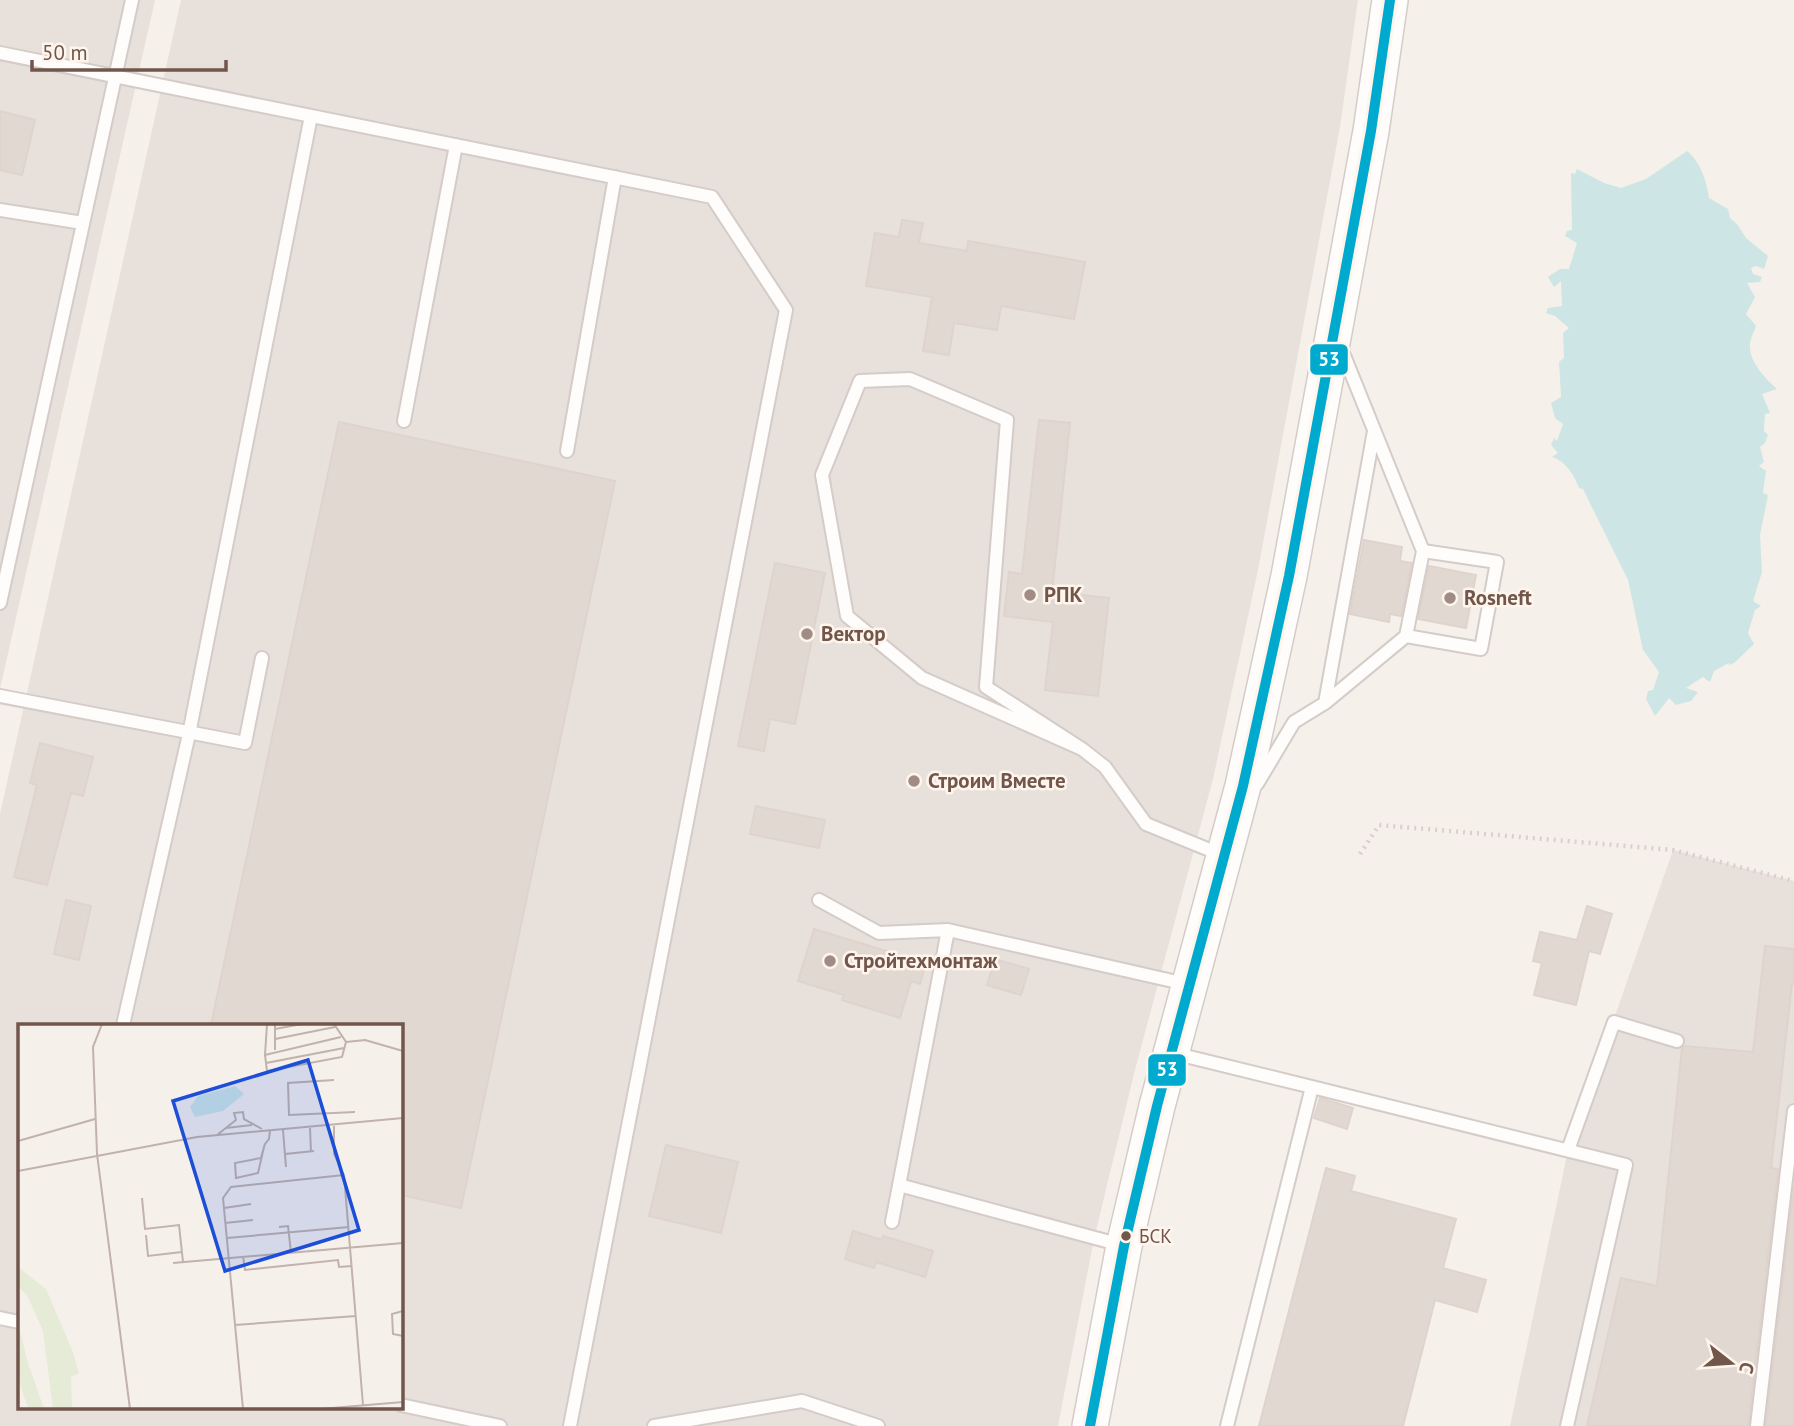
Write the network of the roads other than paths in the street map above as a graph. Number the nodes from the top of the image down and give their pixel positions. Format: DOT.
graph roads {
  1 [pos="132,0"];
  2 [pos="1390,0"];
  3 [pos="0,53"];
  4 [pos="117,77"];
  5 [pos="311,116"];
  6 [pos="456,145"];
  7 [pos="615,177"];
  8 [pos="0,210"];
  9 [pos="83,223"];
  10 [pos="1333,328"];
  11 [pos="404,421"];
  12 [pos="1374,430"];
  13 [pos="567,451"];
  14 [pos="1423,551"];
  15 [pos="0,603"];
  16 [pos="1406,636"];
  17 [pos="262,658"];
  18 [pos="0,696"];
  19 [pos="1325,703"];
  20 [pos="190,734"];
  21 [pos="1083,749"];
  22 [pos="1234,820"];
  23 [pos="1225,856"];
  24 [pos="819,900"];
  25 [pos="948,930"];
  26 [pos="1190,985"];
  27 [pos="123,1024"];
  28 [pos="1677,1041"];
  29 [pos="1171,1053"];
  30 [pos="1312,1087"];
  31 [pos="1794,1111"];
  32 [pos="1567,1150"];
  33 [pos="899,1185"];
  34 [pos="892,1222"];
  35 [pos="1124,1246"];
  36 [pos="0,1318"];
  37 [pos="18,1322"];
  38 [pos="402,1405"];
  39 [pos="500,1426"];
  40 [pos="570,1426"];
  41 [pos="654,1426"];
  42 [pos="878,1426"];
  43 [pos="1090,1426"];
  44 [pos="1227,1426"];
  45 [pos="1567,1426"];
  46 [pos="1757,1426"];
  1 -- 4 [label="lane"];
  2 -- 10 [label="street"];
  3 -- 4 [label="lane"];
  4 -- 5 [label="lane"];
  4 -- 9 [label="lane"];
  5 -- 6 [label="lane"];
  5 -- 20 [label="lane"];
  6 -- 7 [label="lane"];
  6 -- 11 [label="lane"];
  7 -- 13 [label="lane"];
  7 -- 40 [label="lane"];
  8 -- 9 [label="lane"];
  9 -- 15 [label="lane"];
  10 -- 12 [label="lane"];
  10 -- 22 [label="street"];
  12 -- 14 [label="lane"];
  12 -- 19 [label="lane"];
  14 -- 16 [label="lane"];
  14 -- 16 [label="lane"];
  16 -- 19 [label="lane"];
  17 -- 20 [label="lane"];
  18 -- 20 [label="lane"];
  19 -- 22 [label="lane"];
  20 -- 27 [label="lane"];
  21 -- 21 [label="lane"];
  21 -- 23 [label="lane"];
  22 -- 23 [label="street"];
  23 -- 26 [label="street"];
  24 -- 25 [label="lane"];
  25 -- 26 [label="lane"];
  25 -- 33 [label="lane"];
  26 -- 29 [label="street"];
  28 -- 32 [label="lane"];
  29 -- 30 [label="lane"];
  29 -- 35 [label="street"];
  30 -- 32 [label="lane"];
  30 -- 44 [label="lane"];
  31 -- 46 [label="lane"];
  32 -- 45 [label="lane"];
  33 -- 34 [label="lane"];
  33 -- 35 [label="lane"];
  35 -- 43 [label="street"];
  36 -- 37 [label="lane"];
  38 -- 39 [label="lane"];
  41 -- 42 [label="lane"];
}
